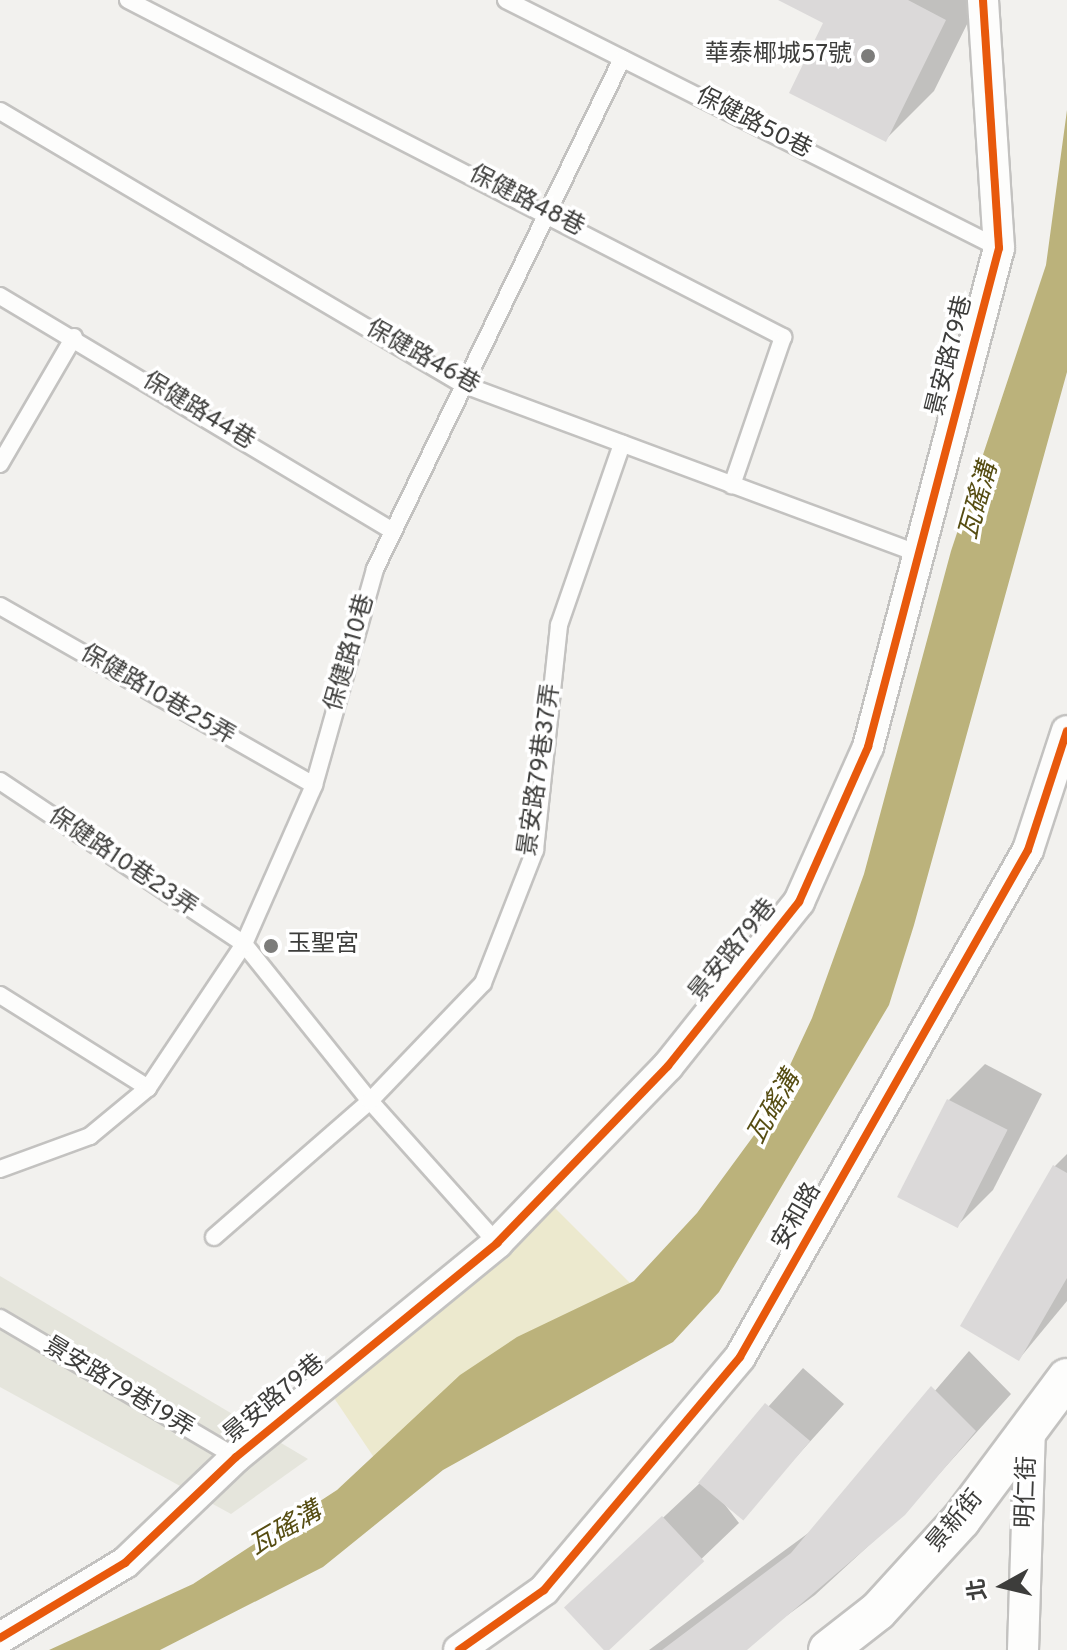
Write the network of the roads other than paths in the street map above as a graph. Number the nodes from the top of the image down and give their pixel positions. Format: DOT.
graph roads {
  1 [pos="128,0"];
  2 [pos="506,0"];
  3 [pos="983,0"];
  4 [pos="622,59"];
  5 [pos="0,111"];
  6 [pos="545,211"];
  7 [pos="999,248"];
  8 [pos="0,296"];
  9 [pos="74,337"];
  10 [pos="462,384"];
  11 [pos="622,444"];
  12 [pos="0,464"];
  13 [pos="732,485"];
  14 [pos="393,531"];
  15 [pos="921,555"];
  16 [pos="0,606"];
  17 [pos="1067,731"];
  18 [pos="0,781"];
  19 [pos="314,785"];
  20 [pos="244,944"];
  21 [pos="0,995"];
  22 [pos="148,1088"];
  23 [pos="370,1101"];
  24 [pos="0,1169"];
  25 [pos="214,1237"];
  26 [pos="497,1243"];
  27 [pos="0,1318"];
  28 [pos="1067,1378"];
  29 [pos="1030,1431"];
  30 [pos="236,1457"];
  31 [pos="0,1638"];
  32 [pos="459,1650"];
  33 [pos="828,1650"];
  34 [pos="1023,1650"];
  1 -- 6 [label="lane, 保健路48巷"];
  2 -- 4 [label="lane, 保健路50巷"];
  3 -- 7 [label="street, 景安路79巷"];
  4 -- 6 [label="lane, 保健路10巷"];
  4 -- 7 [label="lane, 保健路50巷"];
  5 -- 10 [label="lane, 保健路46巷"];
  6 -- 10 [label="lane, 保健路10巷"];
  6 -- 13 [label="lane, 保健路48巷"];
  7 -- 15 [label="street, 景安路79巷"];
  8 -- 9 [label="lane, 保健路44巷"];
  9 -- 12 [label="lane"];
  9 -- 14 [label="lane, 保健路44巷"];
  10 -- 11 [label="lane, 保健路46巷"];
  10 -- 14 [label="lane, 保健路10巷"];
  11 -- 13 [label="lane, 保健路46巷"];
  11 -- 23 [label="lane, 景安路79巷37弄"];
  13 -- 15 [label="lane, 保健路46巷"];
  14 -- 19 [label="lane, 保健路10巷"];
  15 -- 26 [label="street, 景安路79巷"];
  16 -- 19 [label="lane, 保健路10巷25弄"];
  17 -- 32 [label="street, 安和路"];
  18 -- 20 [label="lane, 保健路10巷23弄"];
  19 -- 20 [label="lane, 保健路10巷"];
  20 -- 22 [label="lane, 保健路10巷"];
  20 -- 23 [label="lane"];
  21 -- 22 [label="lane"];
  22 -- 24 [label="lane, 保健路10巷"];
  23 -- 25 [label="lane, 景安路79巷37弄"];
  23 -- 26 [label="lane"];
  26 -- 30 [label="street, 景安路79巷"];
  27 -- 30 [label="lane, 景安路79巷19弄"];
  28 -- 29 [label="street, 景新街"];
  29 -- 33 [label="street, 景新街"];
  29 -- 34 [label="street, 明仁街"];
  30 -- 31 [label="street, 景安路79巷"];
}
